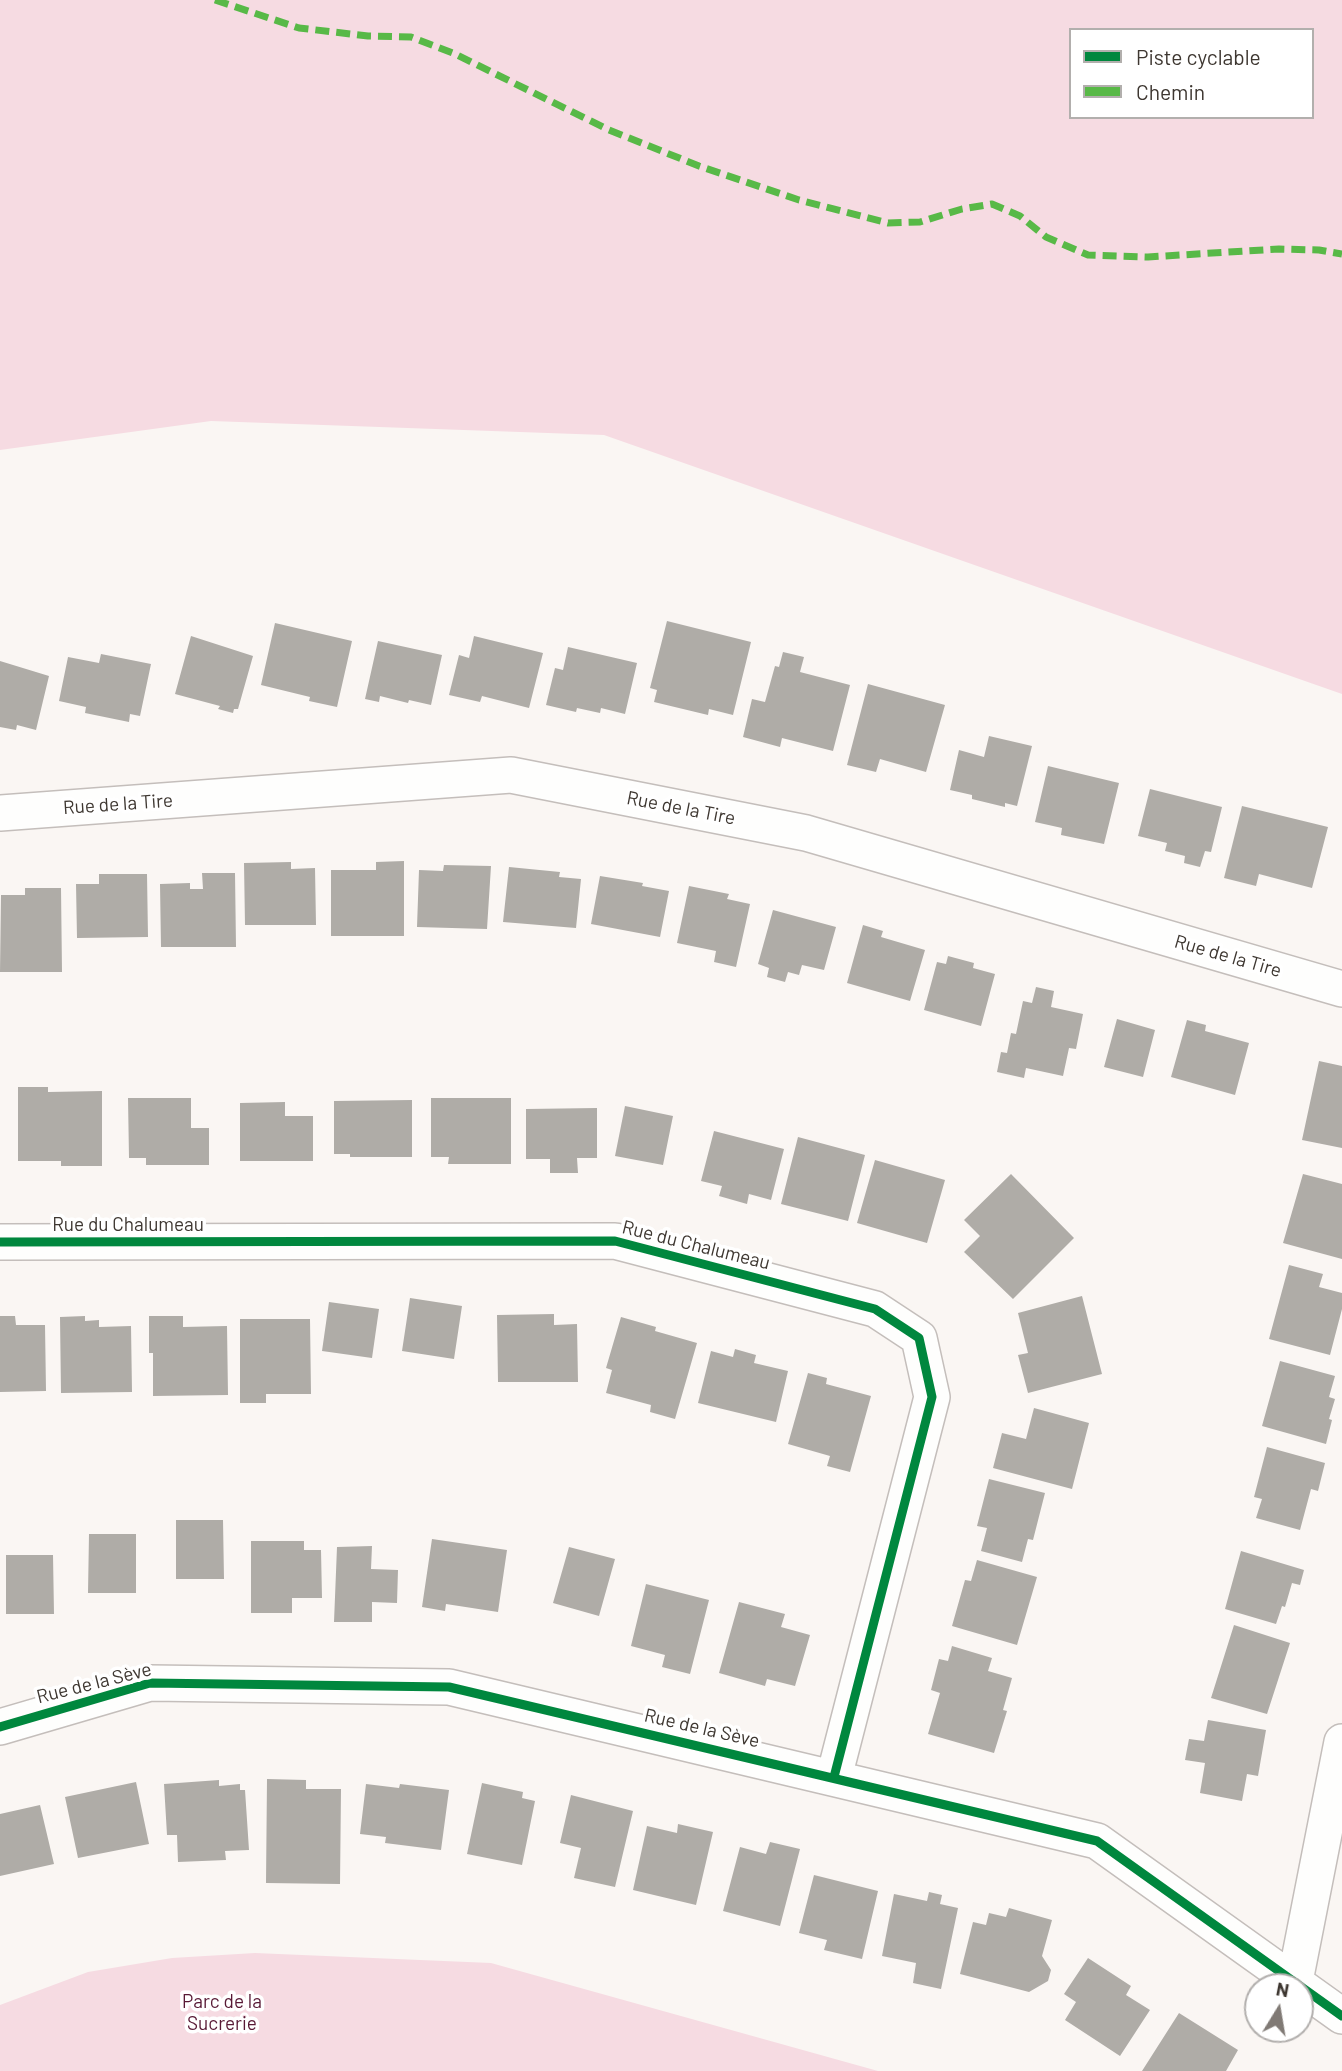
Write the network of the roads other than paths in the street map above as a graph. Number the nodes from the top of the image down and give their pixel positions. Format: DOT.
graph roads {
  1 [pos="0,813"];
  2 [pos="1342,989"];
  3 [pos="0,1242"];
  4 [pos="0,1727"];
  5 [pos="1342,1742"];
  6 [pos="834,1777"];
  7 [pos="1284,1973"];
  8 [pos="1297,1973"];
  9 [pos="1314,1995"];
  10 [pos="1342,2016"];
  1 -- 2 [label="street, Rue de la Tire"];
  3 -- 6 [label="street, Rue du Chalumeau"];
  4 -- 6 [label="street, Rue de la Sève"];
  5 -- 8 [label="street"];
  6 -- 7 [label="street, Rue de la Sève"];
  9 -- 10 [label="street, Rue de la Sève"];
}
